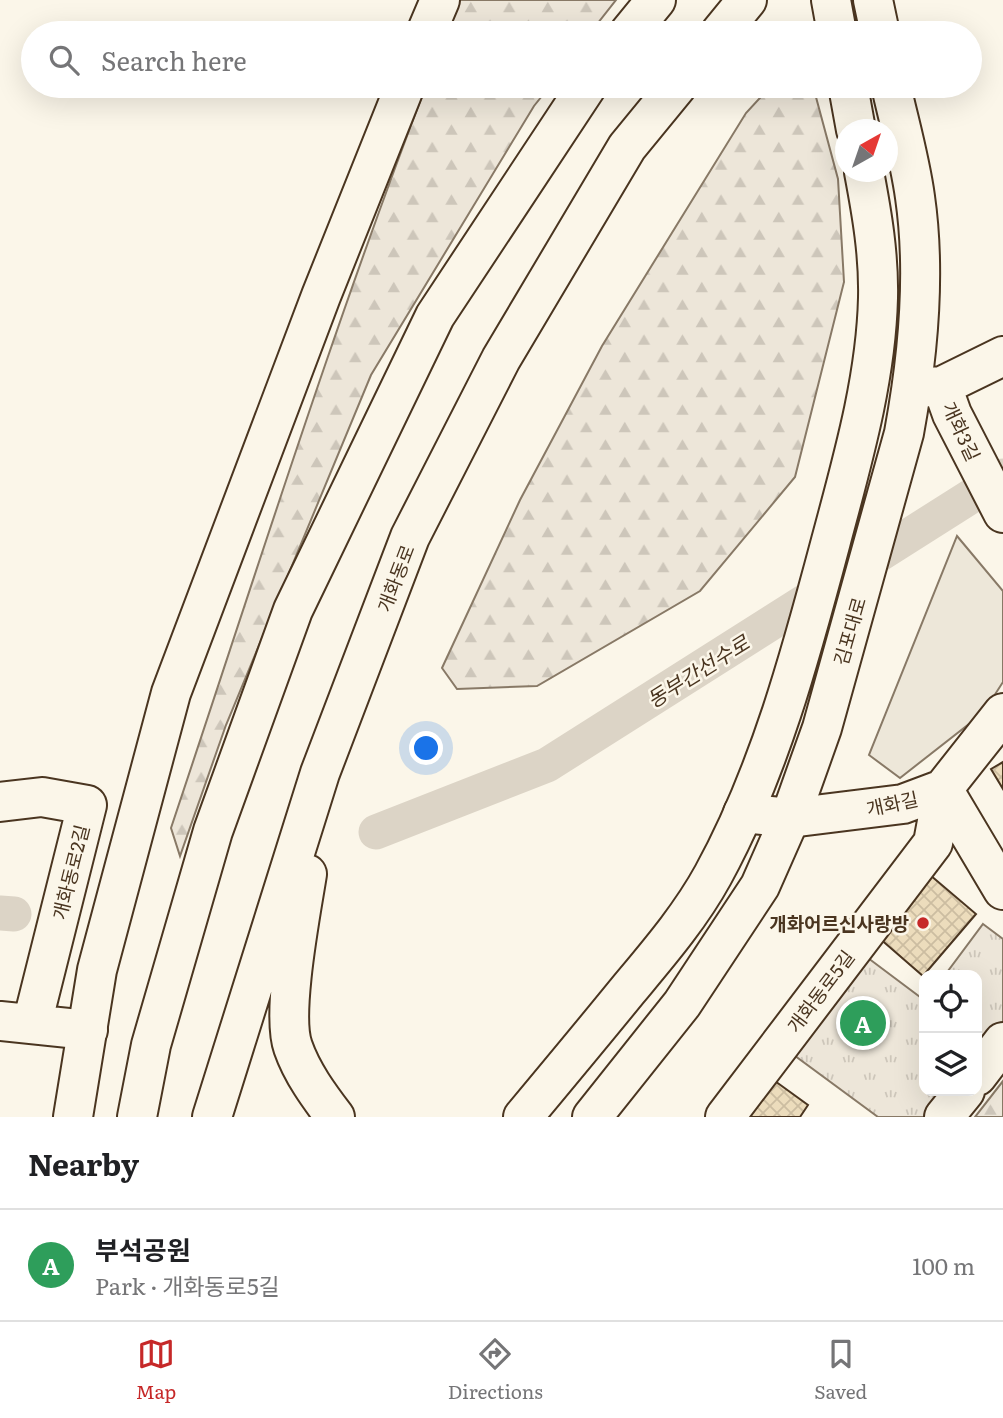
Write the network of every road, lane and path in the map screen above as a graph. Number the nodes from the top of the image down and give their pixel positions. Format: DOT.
graph roads {
  1 [pos="440,0"];
  2 [pos="656,0"];
  3 [pos="747,0"];
  4 [pos="831,0"];
  5 [pos="873,0"];
  6 [pos="431,21"];
  7 [pos="639,21"];
  8 [pos="730,21"];
  9 [pos="835,21"];
  10 [pos="877,21"];
  11 [pos="400,98"];
  12 [pos="579,98"];
  13 [pos="667,98"];
  14 [pos="850,98"];
  15 [pos="894,98"];
  16 [pos="854,119"];
  17 [pos="866,182"];
  18 [pos="1003,356"];
  19 [pos="936,396"];
  20 [pos="1003,513"];
  21 [pos="1003,713"];
  22 [pos="320,773"];
  23 [pos="943,789"];
  24 [pos="0,802"];
  25 [pos="743,813"];
  26 [pos="790,818"];
  27 [pos="1000,879"];
  28 [pos="16,1023"];
  29 [pos="88,1030"];
  30 [pos="1003,1042"];
  31 [pos="982,1069"];
  32 [pos="961,1096"];
  33 [pos="73,1117"];
  34 [pos="137,1117"];
  35 [pos="212,1117"];
  36 [pos="335,1117"];
  37 [pos="523,1117"];
  38 [pos="592,1117"];
  39 [pos="725,1117"];
  40 [pos="944,1117"];
  1 -- 6 [label="main road"];
  2 -- 7 [label="main road"];
  3 -- 8 [label="main road"];
  4 -- 9 [label="main road"];
  5 -- 10 [label="main road"];
  11 -- 29 [label="main road"];
  12 -- 34 [label="main road"];
  13 -- 22 [label="main road, 개화동로"];
  14 -- 16 [label="main road"];
  15 -- 19 [label="main road, 김포대로"];
  17 -- 25 [label="main road"];
  18 -- 19 [label="main road, 개화3길"];
  19 -- 20 [label="main road, 개화3길"];
  19 -- 26 [label="main road, 김포대로"];
  21 -- 23 [label="main road, 개화길"];
  22 -- 35 [label="main road, 개화동로"];
  22 -- 36 [label="main road"];
  23 -- 26 [label="main road, 개화길"];
  23 -- 27 [label="main road"];
  23 -- 39 [label="main road, 개화동로5길"];
  24 -- 28 [label="main road, 개화동로2길"];
  25 -- 26 [label="main road, 개화길"];
  25 -- 37 [label="main road"];
  26 -- 38 [label="main road, 김포대로"];
  28 -- 29 [label="main road"];
  29 -- 33 [label="main road"];
  30 -- 31 [label="main road"];
  32 -- 40 [label="main road"];
}
